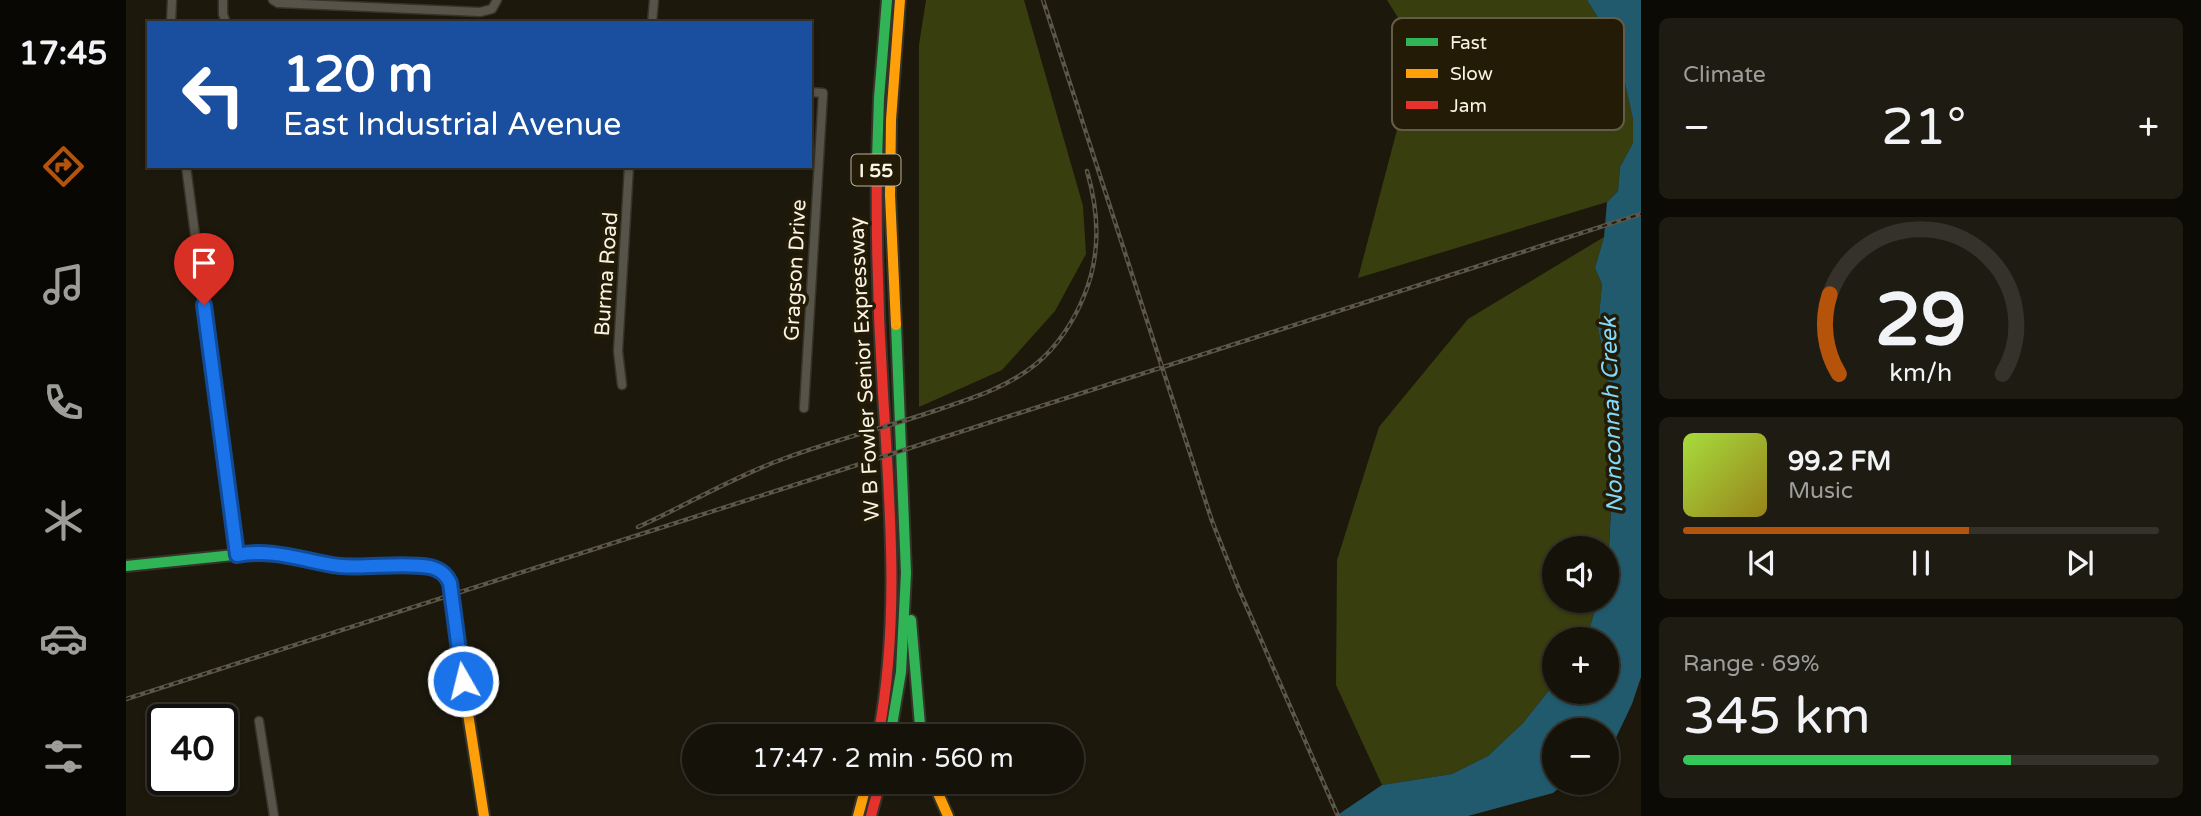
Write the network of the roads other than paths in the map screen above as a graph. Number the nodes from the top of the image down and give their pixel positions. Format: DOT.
graph roads {
  1 [pos="172,0"];
  2 [pos="223,0"];
  3 [pos="273,0"];
  4 [pos="497,0"];
  5 [pos="654,0"];
  6 [pos="887,0"];
  7 [pos="900,0"];
  8 [pos="171,21"];
  9 [pos="225,21"];
  10 [pos="652,21"];
  11 [pos="812,92"];
  12 [pos="186,168"];
  13 [pos="629,168"];
  14 [pos="622,385"];
  15 [pos="804,408"];
  16 [pos="237,555"];
  17 [pos="126,566"];
  18 [pos="906,573"];
  19 [pos="259,720"];
  20 [pos="881,724"];
  21 [pos="892,724"];
  22 [pos="920,724"];
  23 [pos="864,794"];
  24 [pos="877,794"];
  25 [pos="938,794"];
  26 [pos="274,816"];
  27 [pos="484,816"];
  28 [pos="858,816"];
  29 [pos="871,816"];
  30 [pos="948,816"];
  1 -- 8 [label="street"];
  2 -- 9 [label="street"];
  3 -- 4 [label="street"];
  5 -- 10 [label="street"];
  6 -- 20 [label="main road, W B Fowler Senior Expressway / I 55"];
  7 -- 18 [label="main road, W B Fowler Senior Expressway / I 55"];
  11 -- 15 [label="street, Gragson Drive"];
  12 -- 16 [label="street"];
  13 -- 14 [label="street, Burma Road"];
  16 -- 17 [label="main road"];
  16 -- 27 [label="main road"];
  18 -- 21 [label="main road, W B Fowler Senior Expressway / I 55"];
  18 -- 22 [label="main road"];
  19 -- 26 [label="street"];
  23 -- 28 [label="main road"];
  24 -- 29 [label="main road"];
  25 -- 30 [label="main road"];
}
